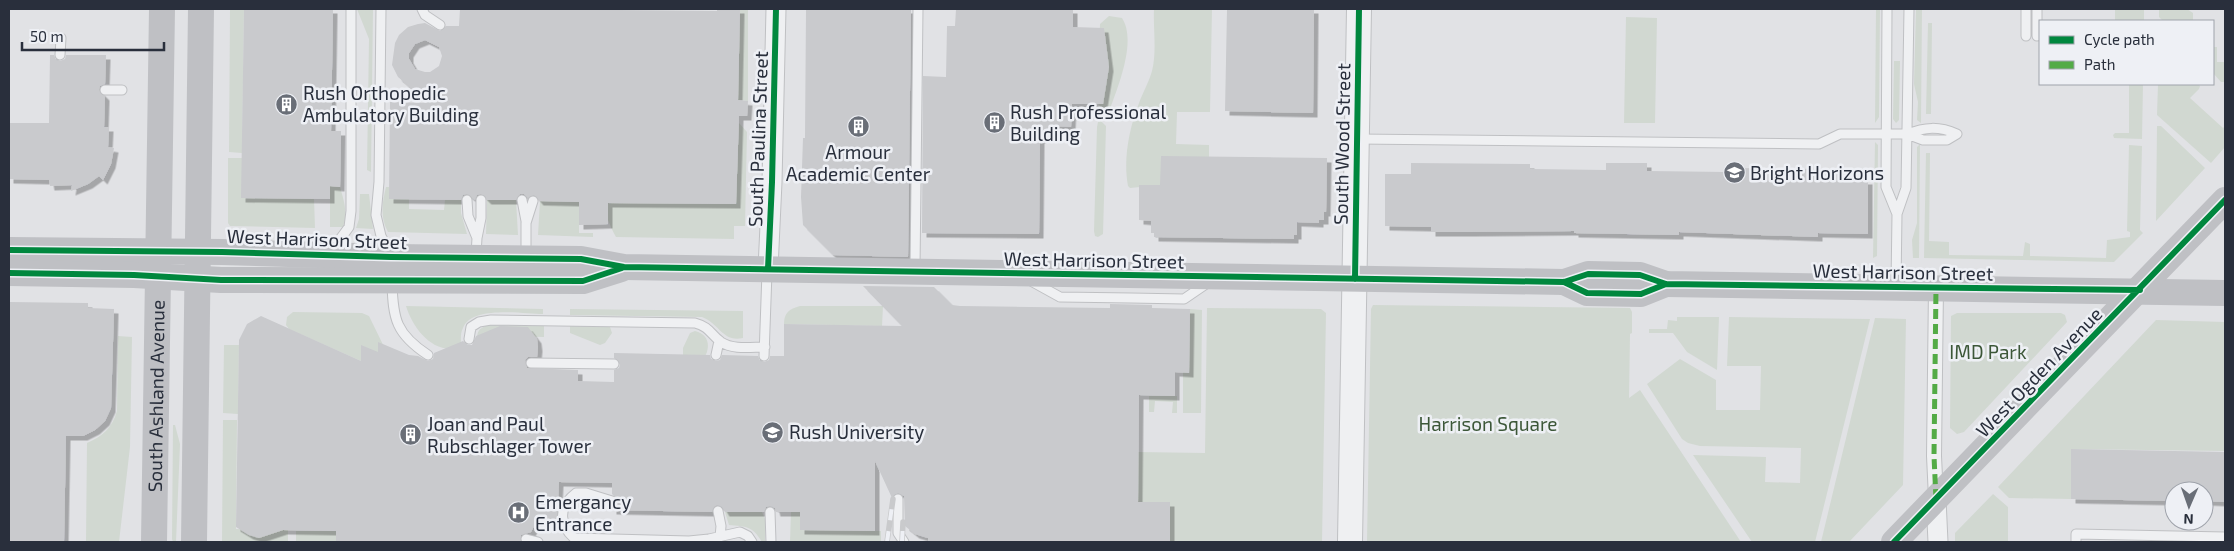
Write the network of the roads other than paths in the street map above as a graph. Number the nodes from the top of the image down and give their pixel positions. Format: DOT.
graph roads {
  1 [pos="162,9"];
  2 [pos="202,9"];
  3 [pos="351,9"];
  4 [pos="381,9"];
  5 [pos="422,9"];
  6 [pos="776,9"];
  7 [pos="918,9"];
  8 [pos="1359,9"];
  9 [pos="1887,9"];
  10 [pos="1909,9"];
  11 [pos="2026,9"];
  12 [pos="2037,9"];
  13 [pos="440,25"];
  14 [pos="2026,36"];
  15 [pos="2037,36"];
  16 [pos="61,38"];
  17 [pos="160,38"];
  18 [pos="202,38"];
  19 [pos="60,55"];
  20 [pos="105,90"];
  21 [pos="122,90"];
  22 [pos="1886,134"];
  23 [pos="1907,134"];
  24 [pos="1357,139"];
  25 [pos="467,200"];
  26 [pos="481,200"];
  27 [pos="522,200"];
  28 [pos="533,200"];
  29 [pos="2225,200"];
  30 [pos="1897,214"];
  31 [pos="526,224"];
  32 [pos="9,250"];
  33 [pos="198,252"];
  34 [pos="328,255"];
  35 [pos="476,263"];
  36 [pos="159,264"];
  37 [pos="392,268"];
  38 [pos="768,269"];
  39 [pos="525,270"];
  40 [pos="915,271"];
  41 [pos="9,273"];
  42 [pos="198,279"];
  43 [pos="1355,279"];
  44 [pos="1896,286"];
  45 [pos="1936,287"];
  46 [pos="2140,290"];
  47 [pos="2225,292"];
  48 [pos="469,339"];
  49 [pos="719,341"];
  50 [pos="428,355"];
  51 [pos="716,355"];
  52 [pos="531,362"];
  53 [pos="614,364"];
  54 [pos="898,499"];
  55 [pos="1936,499"];
  56 [pos="612,501"];
  57 [pos="718,512"];
  58 [pos="770,512"];
  59 [pos="720,537"];
  60 [pos="2225,537"];
  61 [pos="526,539"];
  62 [pos="154,542"];
  63 [pos="194,542"];
  64 [pos="538,542"];
  65 [pos="752,542"];
  66 [pos="771,542"];
  67 [pos="904,542"];
  68 [pos="1350,542"];
  69 [pos="1894,542"];
  70 [pos="1938,542"];
  71 [pos="2076,542"];
  1 -- 17 [label="main road, South Ashland Avenue"];
  2 -- 18 [label="main road, South Ashland Avenue"];
  3 -- 34 [label="lane"];
  4 -- 37 [label="lane"];
  5 -- 13 [label="lane"];
  6 -- 38 [label="street, South Paulina Street"];
  7 -- 40 [label="lane"];
  8 -- 24 [label="street, South Wood Street"];
  9 -- 22 [label="lane"];
  10 -- 23 [label="lane"];
  11 -- 14 [label="lane"];
  12 -- 15 [label="lane"];
  16 -- 19 [label="lane"];
  17 -- 18 [label="main road"];
  17 -- 36 [label="main road, South Ashland Avenue"];
  18 -- 33 [label="main road, South Ashland Avenue"];
  20 -- 21 [label="lane"];
  22 -- 23 [label="lane"];
  22 -- 24 [label="lane"];
  22 -- 30 [label="lane"];
  23 -- 30 [label="lane"];
  24 -- 43 [label="street, South Wood Street"];
  25 -- 35 [label="lane"];
  26 -- 35 [label="lane"];
  27 -- 31 [label="lane"];
  28 -- 31 [label="lane"];
  29 -- 46 [label="main road, West Ogden Avenue"];
  30 -- 44 [label="lane"];
  31 -- 39 [label="lane"];
  32 -- 36 [label="main road, West Harrison Street"];
  33 -- 34 [label="main road, West Harrison Street"];
  33 -- 36 [label="main road, West Harrison Street"];
  33 -- 42 [label="main road, South Ashland Avenue"];
  34 -- 37 [label="main road, West Harrison Street"];
  35 -- 37 [label="main road, West Harrison Street"];
  35 -- 39 [label="main road, West Harrison Street"];
  36 -- 41 [label="main road, West Harrison Street"];
  36 -- 42 [label="main road, West Harrison Street"];
  36 -- 62 [label="main road, South Ashland Avenue"];
  37 -- 42 [label="main road, West Harrison Street"];
  37 -- 50 [label="lane"];
  38 -- 39 [label="main road, West Harrison Street"];
  38 -- 40 [label="main road, West Harrison Street"];
  38 -- 49 [label="lane"];
  40 -- 43 [label="main road, West Harrison Street"];
  42 -- 63 [label="main road, South Ashland Avenue"];
  43 -- 44 [label="main road, West Harrison Street"];
  43 -- 68 [label="street, South Wood Street"];
  44 -- 45 [label="main road, West Harrison Street"];
  45 -- 46 [label="main road, West Harrison Street"];
  45 -- 55 [label="street"];
  46 -- 47 [label="main road, West Harrison Street"];
  46 -- 55 [label="main road, West Ogden Avenue"];
  48 -- 49 [label="lane"];
  49 -- 51 [label="lane"];
  52 -- 53 [label="lane"];
  54 -- 67 [label="lane"];
  55 -- 69 [label="main road, West Ogden Avenue"];
  55 -- 70 [label="street"];
  56 -- 59 [label="lane"];
  57 -- 59 [label="lane"];
  58 -- 66 [label="lane"];
  59 -- 65 [label="lane"];
  60 -- 71 [label="lane"];
  61 -- 64 [label="lane"];
}
